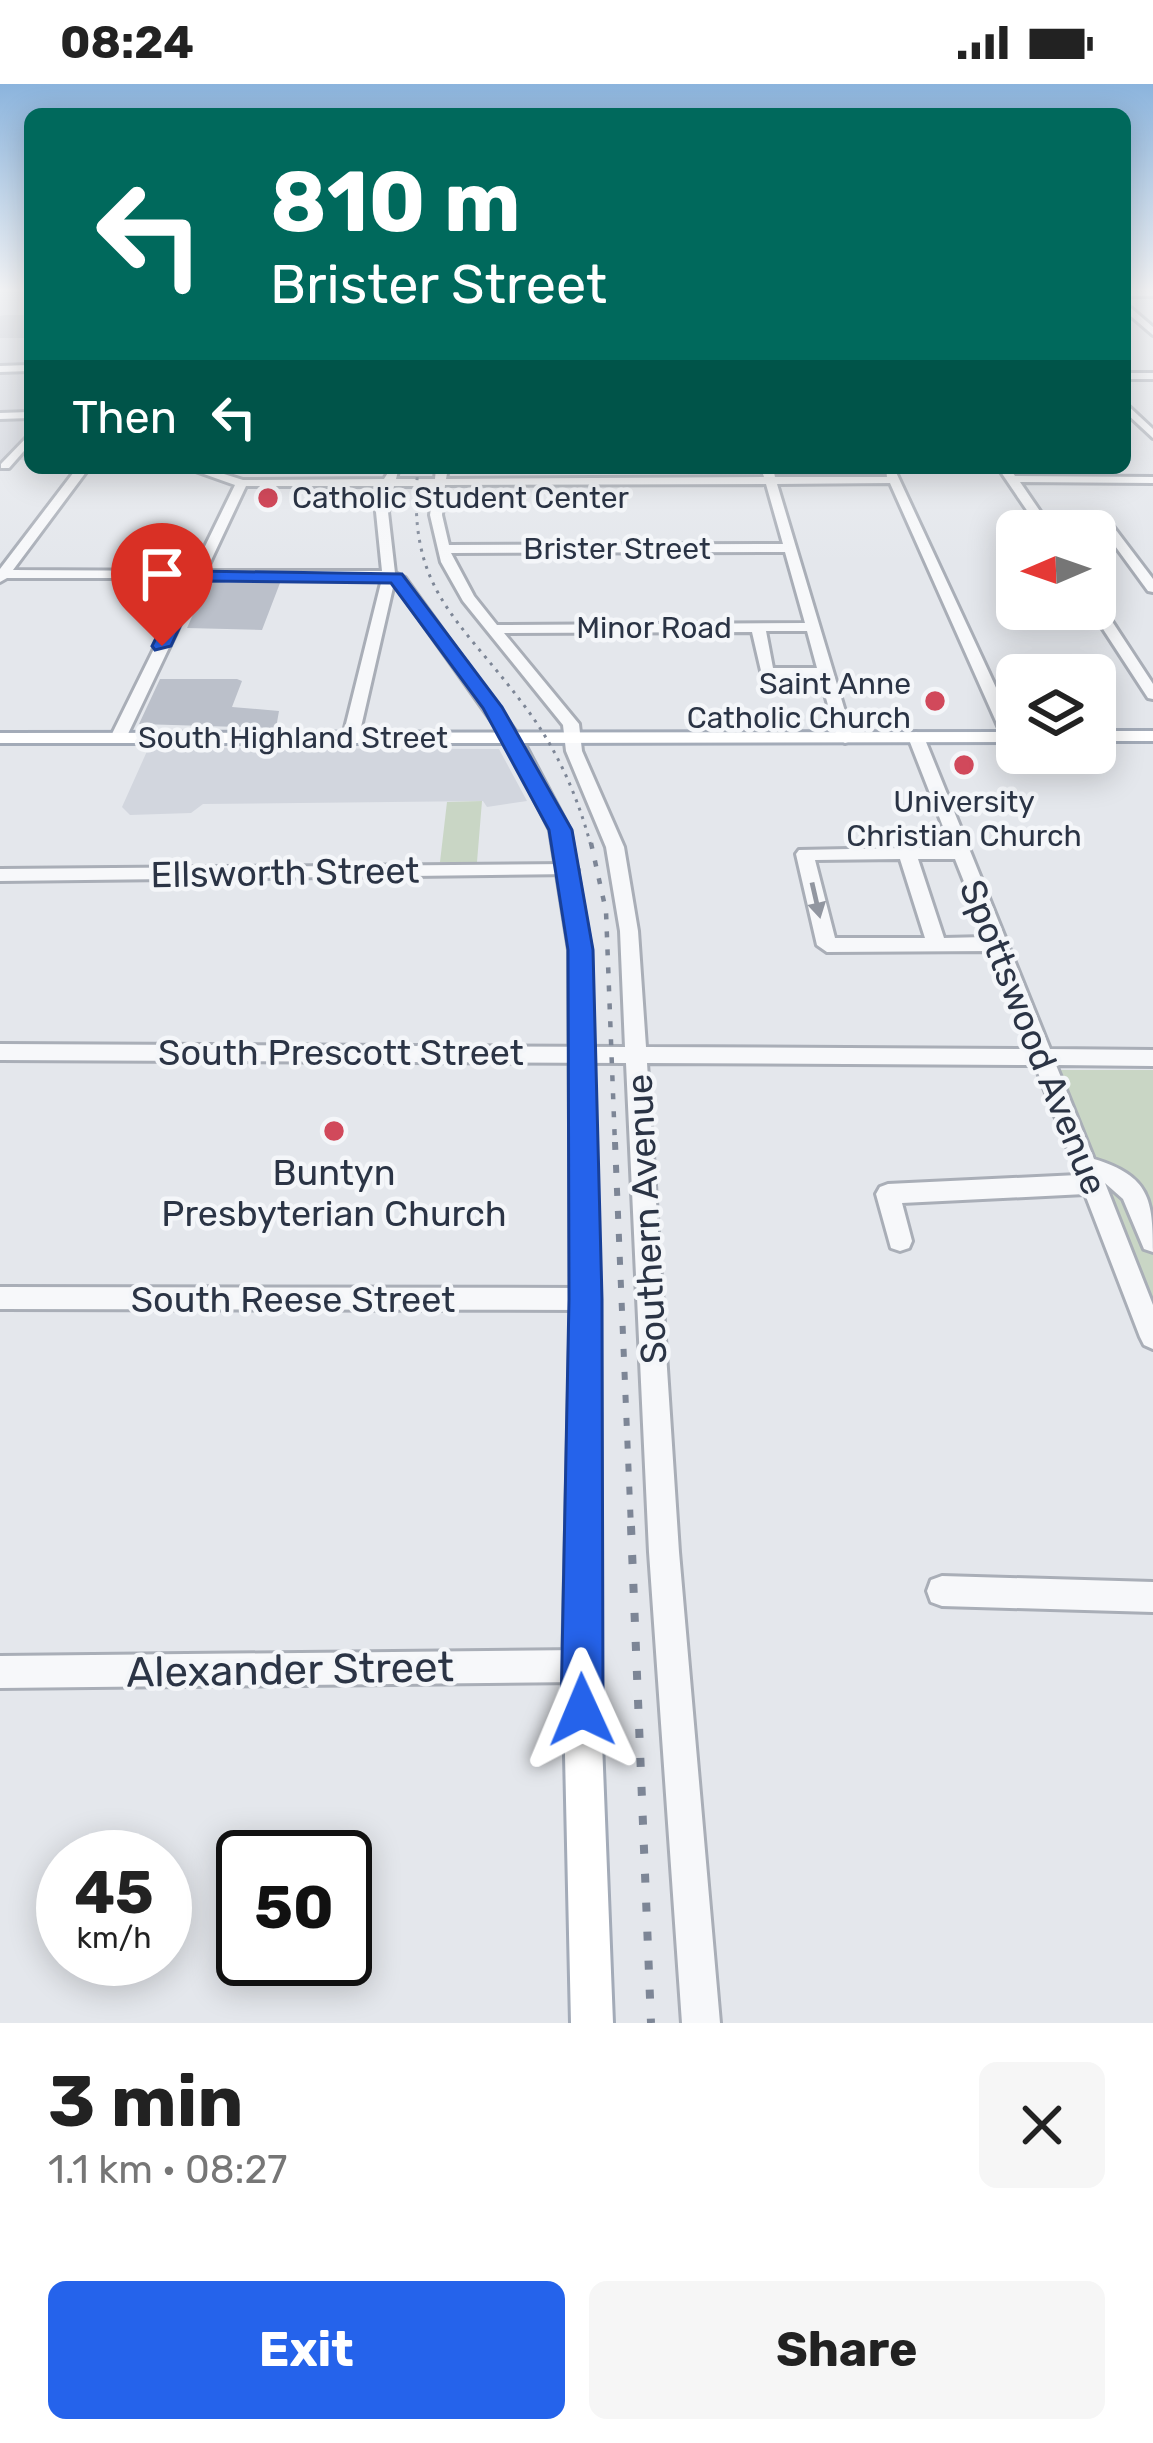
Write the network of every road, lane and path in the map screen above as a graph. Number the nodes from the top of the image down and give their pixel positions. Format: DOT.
graph roads {
  1 [pos="1131,412"];
  2 [pos="1153,435"];
  3 [pos="24,443"];
  4 [pos="2,466"];
  5 [pos="78,474"];
  6 [pos="213,474"];
  7 [pos="769,474"];
  8 [pos="892,474"];
  9 [pos="1008,474"];
  10 [pos="390,475"];
  11 [pos="440,475"];
  12 [pos="1153,480"];
  13 [pos="242,483"];
  14 [pos="1032,510"];
  15 [pos="1116,539"];
  16 [pos="586,548"];
  17 [pos="790,548"];
  18 [pos="443,549"];
  19 [pos="586,571"];
  20 [pos="389,575"];
  21 [pos="1,576"];
  22 [pos="195,576"];
  23 [pos="1153,588"];
  24 [pos="813,627"];
  25 [pos="758,628"];
  26 [pos="494,629"];
  27 [pos="1111,630"];
  28 [pos="826,672"];
  29 [pos="1153,695"];
  30 [pos="996,698"];
  31 [pos="1116,736"];
  32 [pos="1153,736"];
  33 [pos="916,737"];
  34 [pos="996,737"];
  35 [pos="0,738"];
  36 [pos="118,738"];
  37 [pos="512,738"];
  38 [pos="573,738"];
  39 [pos="845,738"];
  40 [pos="350,740"];
  41 [pos="907,853"];
  42 [pos="960,853"];
  43 [pos="569,870"];
  44 [pos="0,875"];
  45 [pos="937,944"];
  46 [pos="997,944"];
  47 [pos="0,1052"];
  48 [pos="581,1052"];
  49 [pos="637,1055"];
  50 [pos="1042,1057"];
  51 [pos="1153,1058"];
  52 [pos="1090,1175"];
  53 [pos="900,1241"];
  54 [pos="1153,1242"];
  55 [pos="0,1298"];
  56 [pos="585,1299"];
  57 [pos="1153,1337"];
  58 [pos="942,1591"];
  59 [pos="1153,1597"];
  60 [pos="580,1666"];
  61 [pos="0,1672"];
  62 [pos="592,2023"];
  63 [pos="701,2023"];
  1 -- 2 [label="street"];
  3 -- 4 [label="street"];
  5 -- 21 [label="street"];
  6 -- 13 [label="street"];
  7 -- 8 [label="street"];
  7 -- 11 [label="street"];
  7 -- 17 [label="street"];
  8 -- 30 [label="street"];
  9 -- 12 [label="street"];
  9 -- 14 [label="street"];
  10 -- 11 [label="street"];
  10 -- 13 [label="street"];
  10 -- 20 [label="street"];
  11 -- 18 [label="street, Southern Avenue"];
  13 -- 22 [label="street"];
  15 -- 23 [label="street"];
  16 -- 17 [label="street, Brister Street"];
  16 -- 18 [label="street, Brister Street"];
  16 -- 19 [label="street"];
  17 -- 24 [label="street"];
  18 -- 26 [label="street, Southern Avenue"];
  20 -- 22 [label="street"];
  20 -- 37 [label="street, Southern Avenue"];
  20 -- 40 [label="street"];
  21 -- 22 [label="street"];
  22 -- 36 [label="street"];
  24 -- 25 [label="street, Minor Road"];
  24 -- 28 [label="street"];
  25 -- 26 [label="street, Minor Road"];
  25 -- 28 [label="street"];
  26 -- 38 [label="street, Southern Avenue"];
  27 -- 29 [label="street"];
  28 -- 39 [label="street"];
  31 -- 32 [label="main road"];
  33 -- 34 [label="main road, South Highland Street"];
  33 -- 39 [label="main road, South Highland Street"];
  33 -- 42 [label="street, Spottswood Avenue"];
  35 -- 36 [label="main road, South Highland Street"];
  36 -- 40 [label="main road, South Highland Street"];
  37 -- 38 [label="main road, South Highland Street"];
  37 -- 40 [label="main road, South Highland Street"];
  37 -- 43 [label="main road, Southern Avenue"];
  38 -- 39 [label="main road, South Highland Street"];
  38 -- 49 [label="street, Southern Avenue"];
  41 -- 42 [label="street"];
  41 -- 45 [label="street"];
  41 -- 45 [label="street, one-way"];
  42 -- 46 [label="street, Spottswood Avenue"];
  43 -- 44 [label="street, Ellsworth Street"];
  43 -- 48 [label="main road, Southern Avenue"];
  45 -- 46 [label="street"];
  46 -- 50 [label="street, Spottswood Avenue"];
  47 -- 48 [label="street, South Prescott Street"];
  48 -- 49 [label="street, South Prescott Street"];
  48 -- 56 [label="main road, Southern Avenue"];
  49 -- 50 [label="street, South Prescott Street"];
  49 -- 63 [label="street, Southern Avenue"];
  50 -- 51 [label="street, South Prescott Street"];
  50 -- 52 [label="street, Spottswood Avenue"];
  52 -- 53 [label="street"];
  52 -- 54 [label="street"];
  52 -- 57 [label="street, Spottswood Avenue"];
  55 -- 56 [label="street, South Reese Street"];
  56 -- 60 [label="main road, Southern Avenue"];
  58 -- 59 [label="street"];
  60 -- 61 [label="street, Alexander Street"];
  60 -- 62 [label="main road, Southern Avenue"];
}
